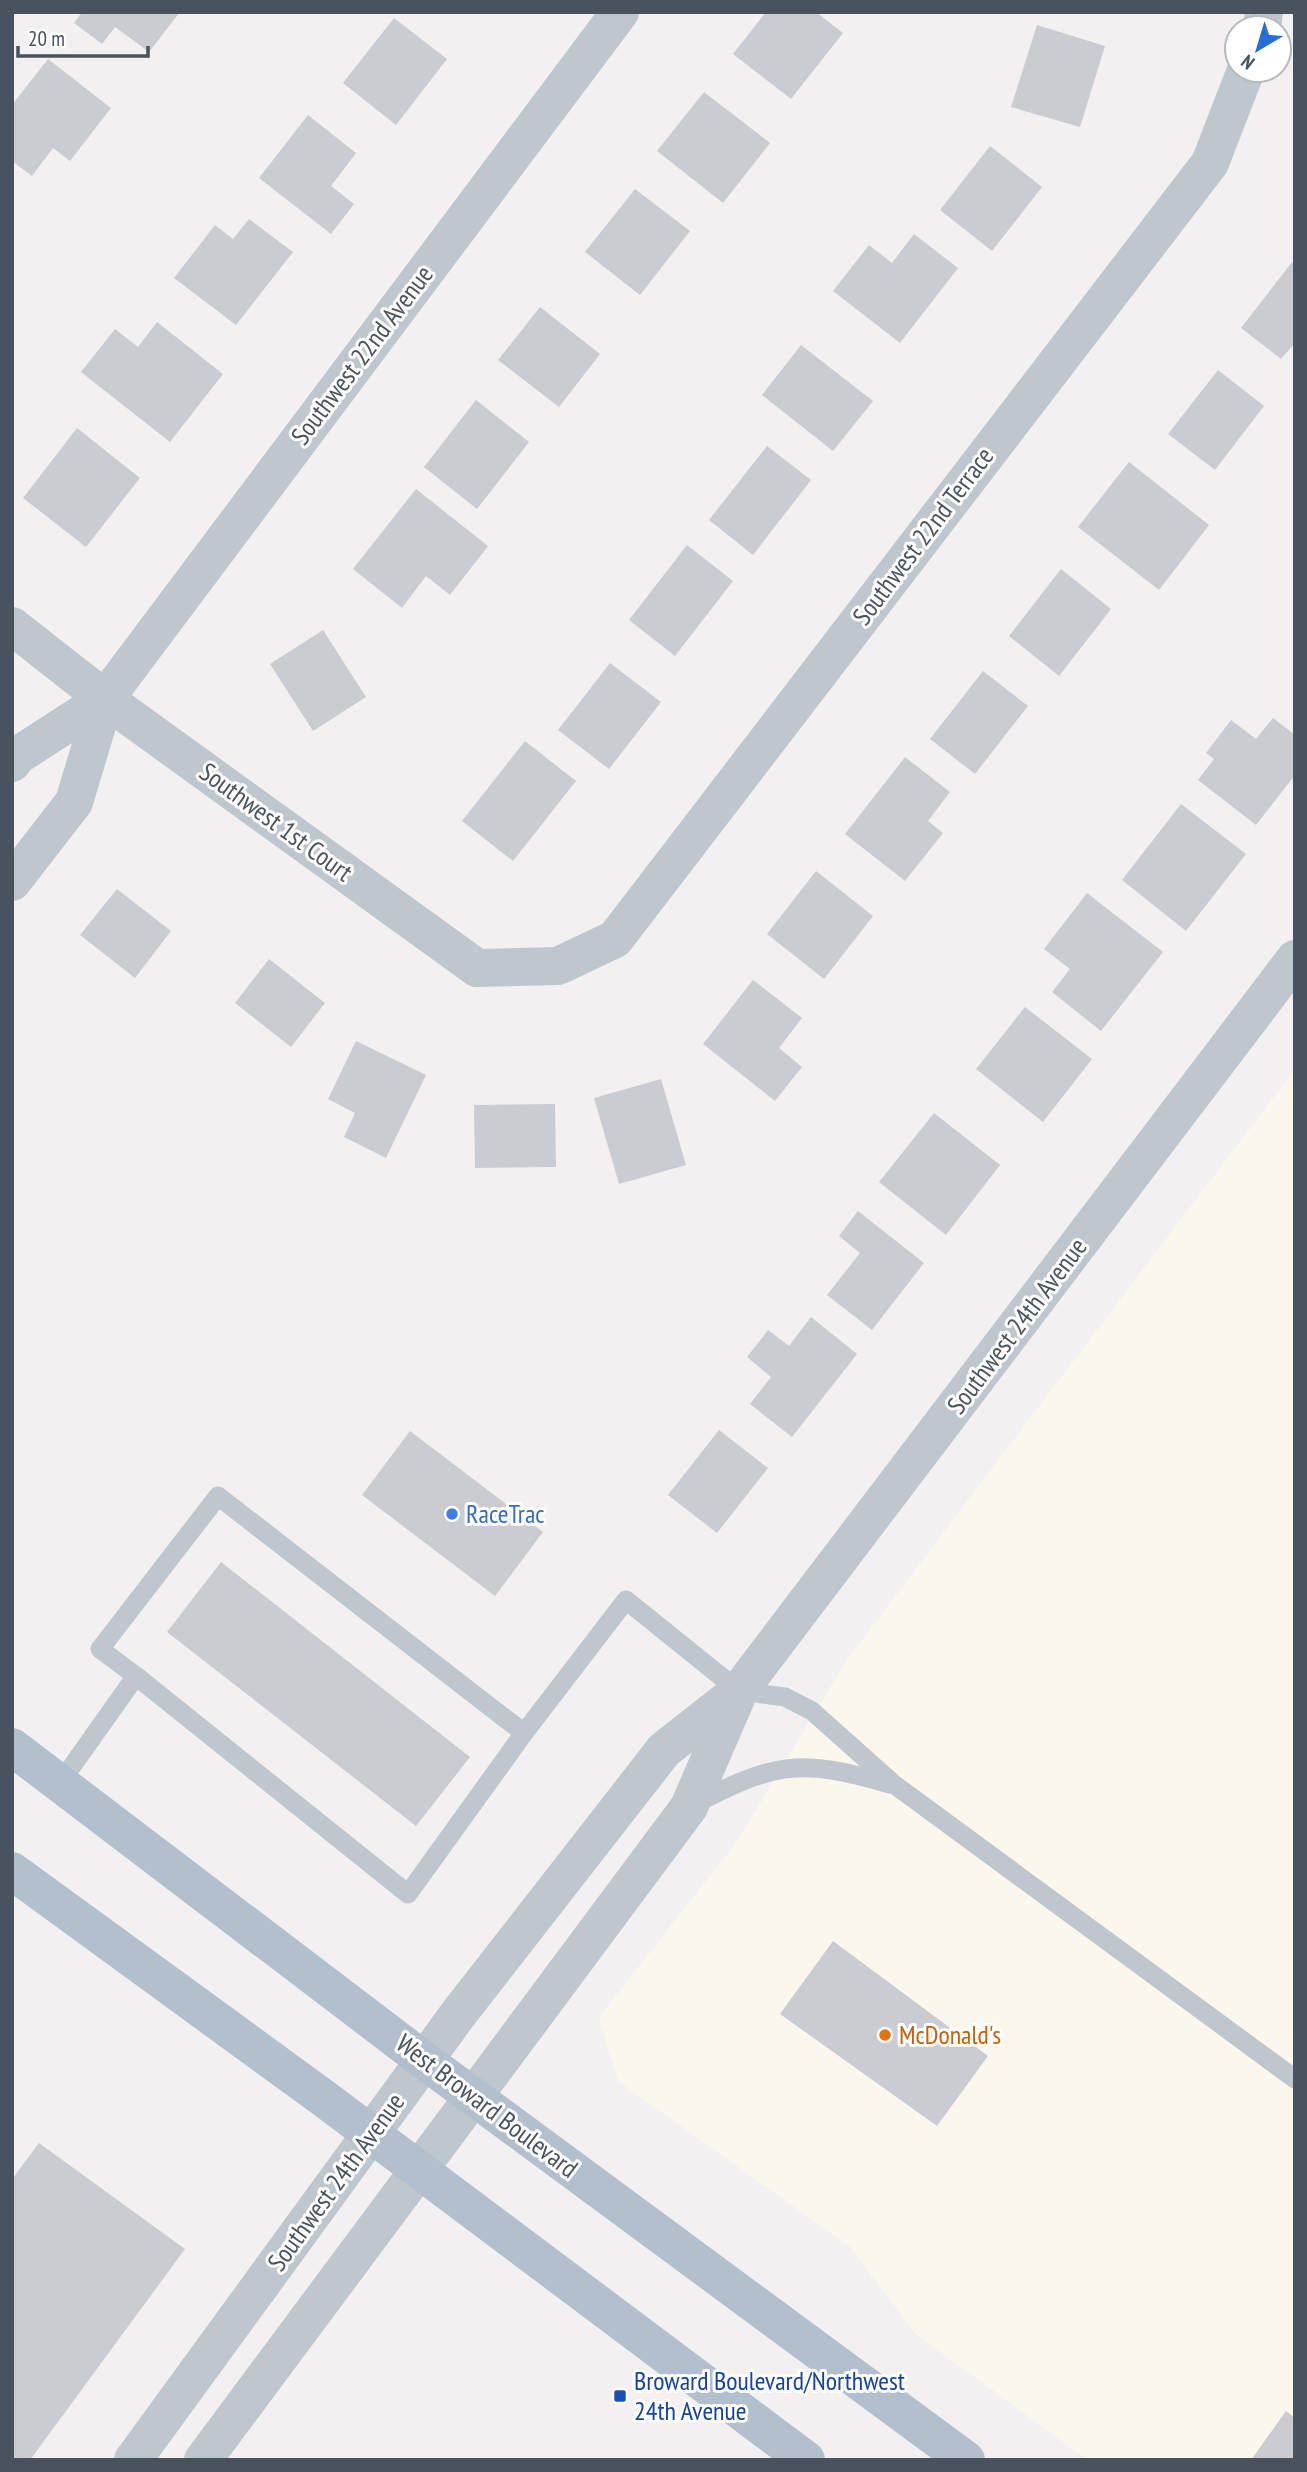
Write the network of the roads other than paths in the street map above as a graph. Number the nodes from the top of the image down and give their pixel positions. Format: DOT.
graph roads {
  1 [pos="620,12"];
  2 [pos="1241,84"];
  3 [pos="12,626"];
  4 [pos="105,699"];
  5 [pos="12,763"];
  6 [pos="12,882"];
  7 [pos="1295,959"];
  8 [pos="558,966"];
  9 [pos="136,1676"];
  10 [pos="739,1691"];
  11 [pos="524,1733"];
  12 [pos="12,1747"];
  13 [pos="60,1783"];
  14 [pos="895,1785"];
  15 [pos="689,1807"];
  16 [pos="12,1871"];
  17 [pos="425,2061"];
  18 [pos="1295,2079"];
  19 [pos="474,2096"];
  20 [pos="372,2134"];
  21 [pos="419,2170"];
  22 [pos="133,2460"];
  23 [pos="203,2460"];
  24 [pos="806,2460"];
  25 [pos="966,2460"];
  1 -- 4 [label="street, Southwest 22nd Avenue"];
  2 -- 8 [label="street, Southwest 22nd Terrace"];
  3 -- 4 [label="street, Southwest 1st Court"];
  4 -- 5 [label="street, Southwest 22nd Avenue"];
  4 -- 6 [label="street, Southwest 22nd Avenue"];
  4 -- 8 [label="street, Southwest 1st Court"];
  7 -- 10 [label="street, Southwest 24th Avenue"];
  9 -- 11 [label="lane"];
  9 -- 11 [label="lane"];
  9 -- 13 [label="lane"];
  10 -- 11 [label="lane"];
  10 -- 14 [label="lane"];
  10 -- 15 [label="street, Southwest 24th Avenue"];
  10 -- 17 [label="street, Southwest 24th Avenue"];
  12 -- 13 [label="main road, West Broward Boulevard"];
  13 -- 17 [label="main road, West Broward Boulevard"];
  14 -- 15 [label="lane"];
  14 -- 18 [label="lane"];
  15 -- 19 [label="street, Southwest 24th Avenue"];
  16 -- 20 [label="main road"];
  17 -- 19 [label="main road, West Broward Boulevard"];
  17 -- 20 [label="street, Southwest 24th Avenue"];
  19 -- 21 [label="street, Southwest 24th Avenue"];
  19 -- 25 [label="main road, West Broward Boulevard"];
  20 -- 21 [label="main road"];
  20 -- 22 [label="street, Southwest 24th Avenue"];
  21 -- 23 [label="street, Southwest 24th Avenue"];
  21 -- 24 [label="main road"];
}
